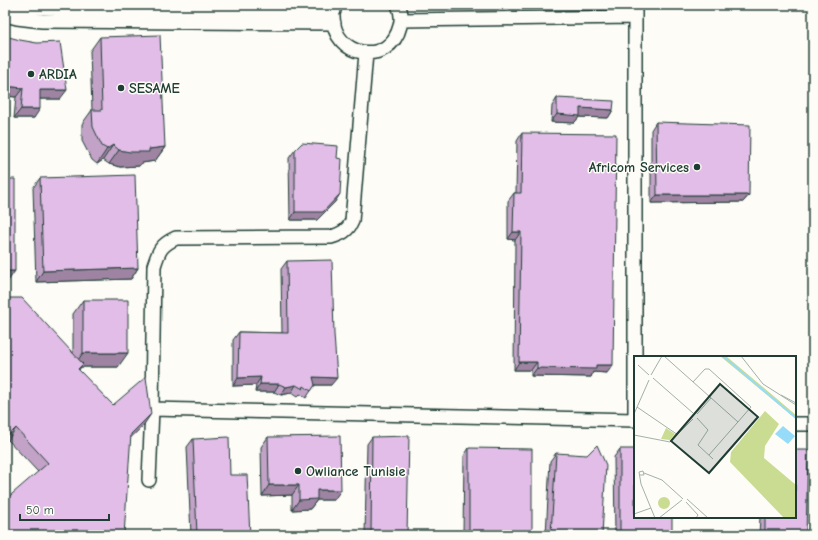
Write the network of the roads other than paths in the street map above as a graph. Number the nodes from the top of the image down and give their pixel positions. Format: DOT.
graph roads {
  1 [pos="15,5"];
  2 [pos="398,5"];
  3 [pos="635,11"];
  4 [pos="90,12"];
  5 [pos="335,13"];
  6 [pos="5,15"];
  7 [pos="401,20"];
  8 [pos="366,53"];
  9 [pos="635,356"];
  10 [pos="152,409"];
  11 [pos="634,420"];
  12 [pos="796,424"];
  13 [pos="813,424"];
  14 [pos="149,480"];
  1 -- 4 [label="street"];
  2 -- 7 [label="street"];
  3 -- 7 [label="street"];
  3 -- 9 [label="street"];
  4 -- 5 [label="street"];
  4 -- 6 [label="street"];
  5 -- 8 [label="street"];
  7 -- 8 [label="street"];
  8 -- 10 [label="street"];
  10 -- 11 [label="street"];
  10 -- 14 [label="street"];
  12 -- 13 [label="street"];
}
